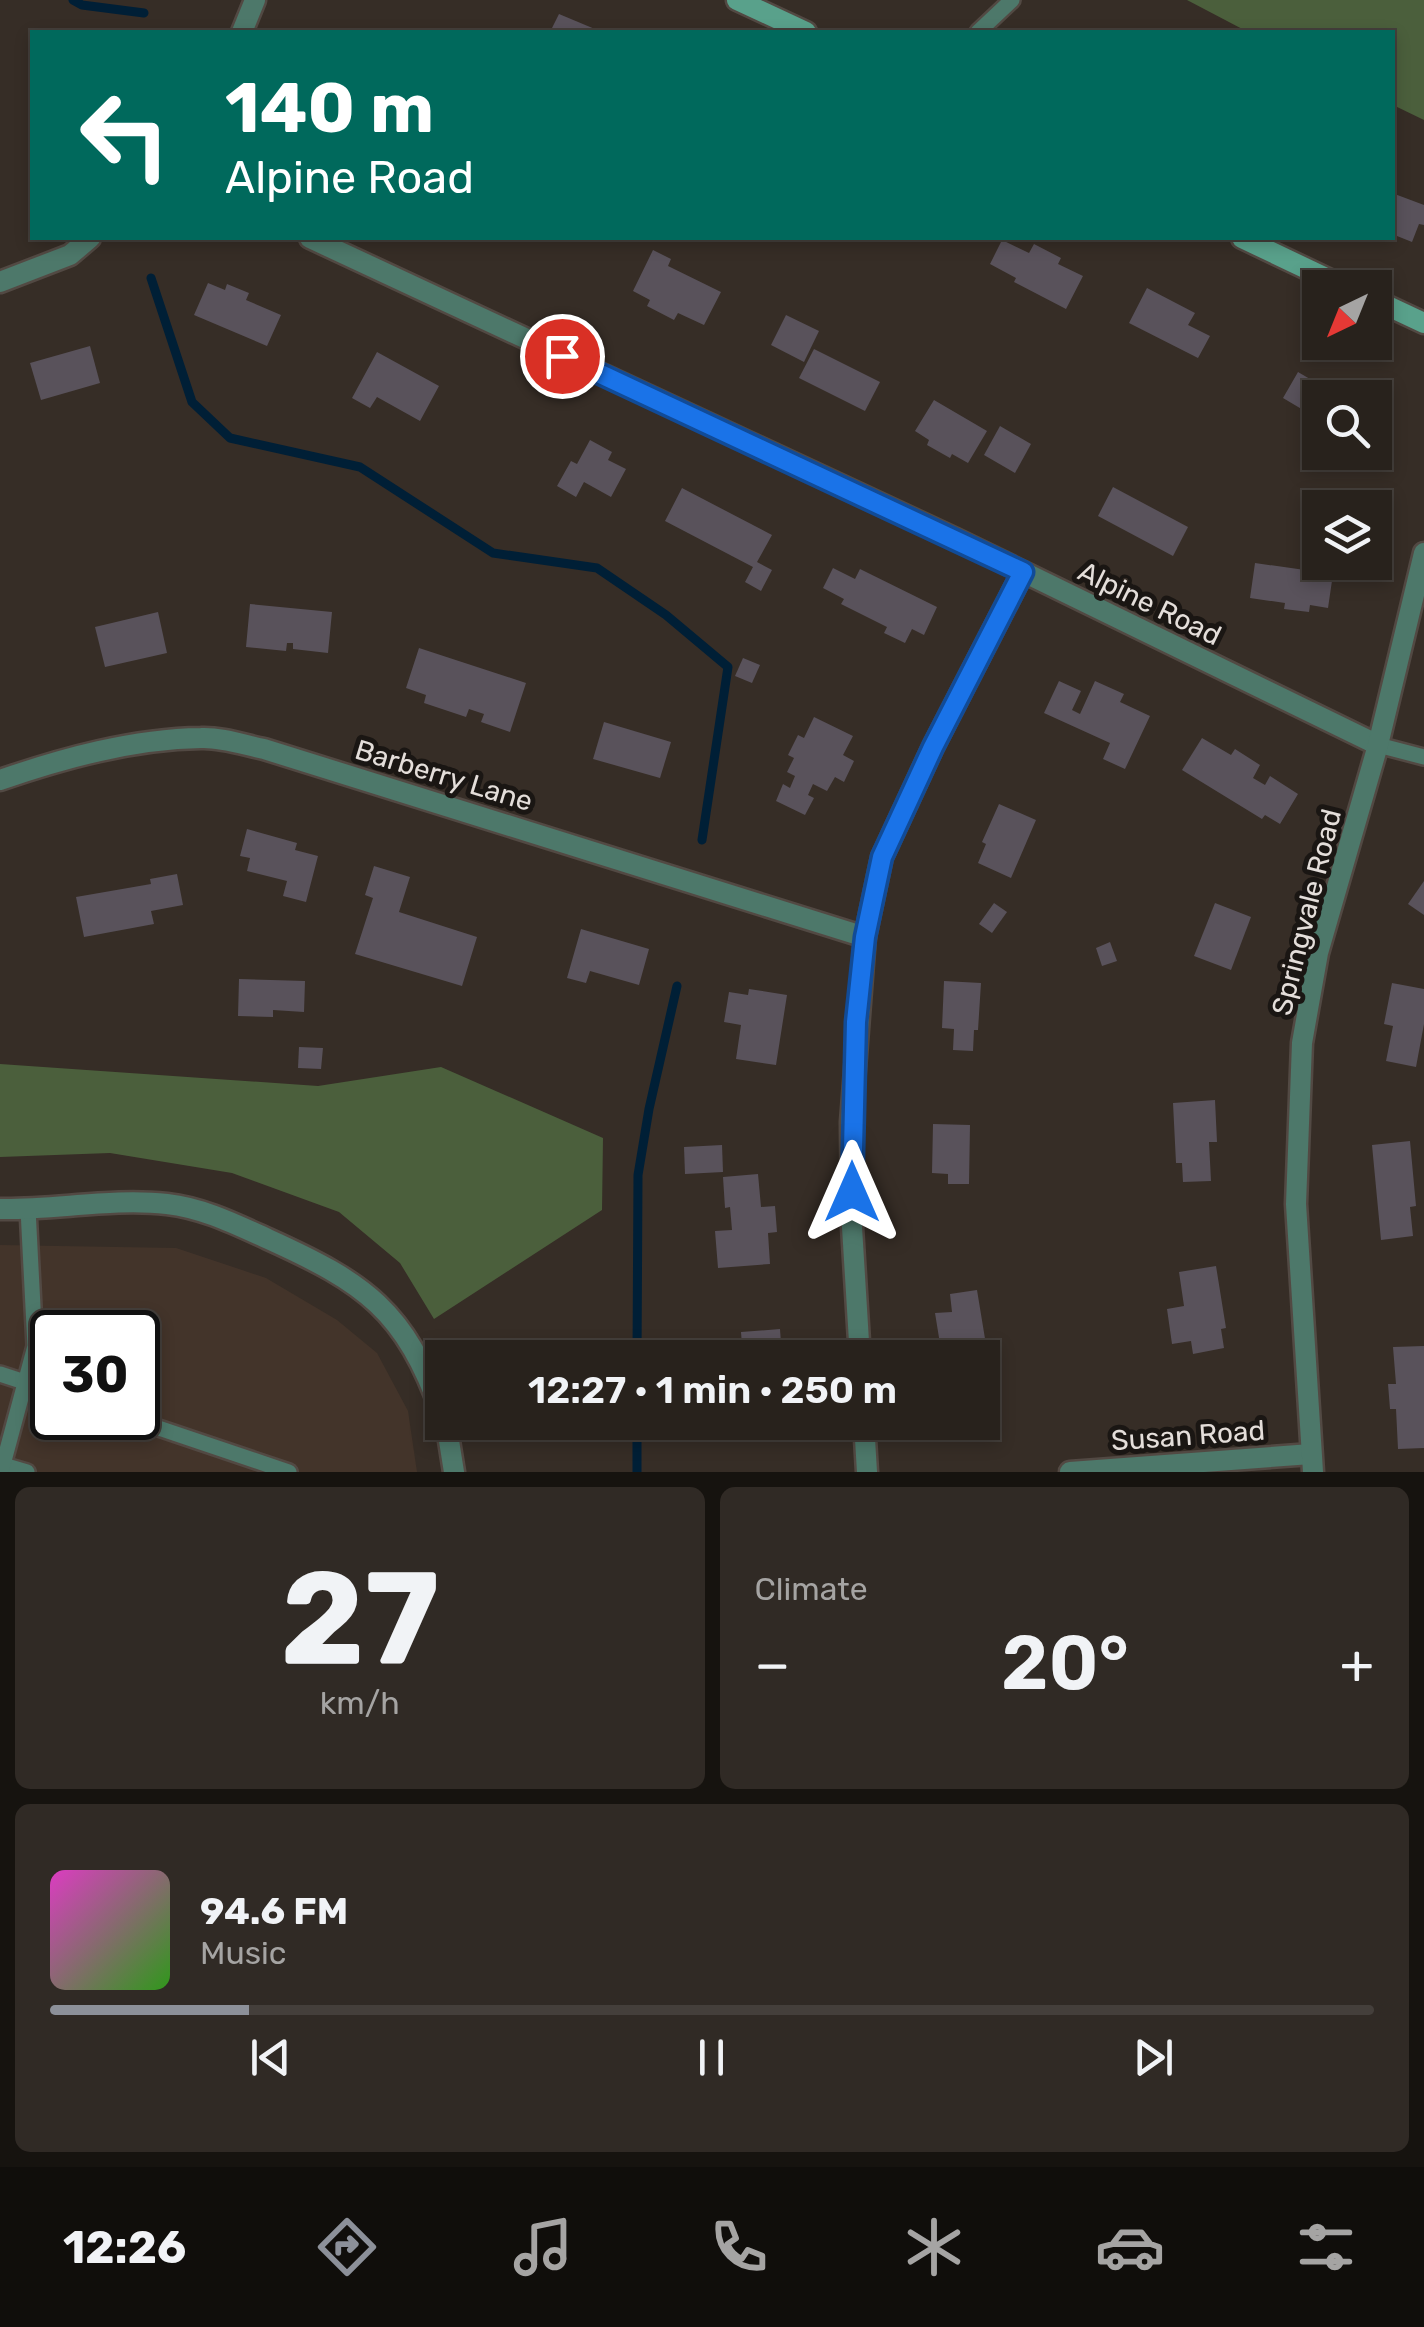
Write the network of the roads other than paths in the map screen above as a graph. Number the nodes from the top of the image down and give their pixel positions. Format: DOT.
graph roads {
  1 [pos="255,0"];
  2 [pos="736,0"];
  3 [pos="1012,0"];
  4 [pos="243,30"];
  5 [pos="802,30"];
  6 [pos="980,30"];
  7 [pos="88,240"];
  8 [pos="314,240"];
  9 [pos="1246,240"];
  10 [pos="1309,270"];
  11 [pos="0,282"];
  12 [pos="1392,308"];
  13 [pos="1424,322"];
  14 [pos="1424,553"];
  15 [pos="1023,572"];
  16 [pos="1378,746"];
  17 [pos="1424,757"];
  18 [pos="0,780"];
  19 [pos="865,937"];
  20 [pos="0,1209"];
  21 [pos="28,1209"];
  22 [pos="859,1340"];
  23 [pos="0,1374"];
  24 [pos="425,1375"];
  25 [pos="27,1383"];
  26 [pos="30,1384"];
  27 [pos="160,1428"];
  28 [pos="449,1440"];
  29 [pos="865,1440"];
  30 [pos="1312,1463"];
  31 [pos="1,1467"];
  32 [pos="27,1472"];
  33 [pos="289,1472"];
  34 [pos="454,1472"];
  35 [pos="866,1472"];
  36 [pos="1070,1472"];
  1 -- 4 [label="street"];
  2 -- 5 [label="street"];
  3 -- 6 [label="lane"];
  7 -- 11 [label="street"];
  8 -- 15 [label="street, Alpine Road"];
  9 -- 10 [label="street"];
  12 -- 13 [label="street"];
  14 -- 16 [label="street, Springvale Road"];
  15 -- 16 [label="street, Alpine Road"];
  15 -- 19 [label="street"];
  16 -- 17 [label="lane, Alpine Road"];
  16 -- 30 [label="street, Springvale Road"];
  18 -- 19 [label="street, Barberry Lane"];
  19 -- 22 [label="street"];
  20 -- 21 [label="street"];
  21 -- 24 [label="street"];
  21 -- 25 [label="lane"];
  23 -- 25 [label="lane"];
  25 -- 26 [label="lane"];
  25 -- 31 [label="lane"];
  27 -- 33 [label="lane"];
  28 -- 34 [label="street"];
  29 -- 35 [label="street"];
  30 -- 36 [label="street, Susan Road"];
  31 -- 32 [label="lane"];
}
